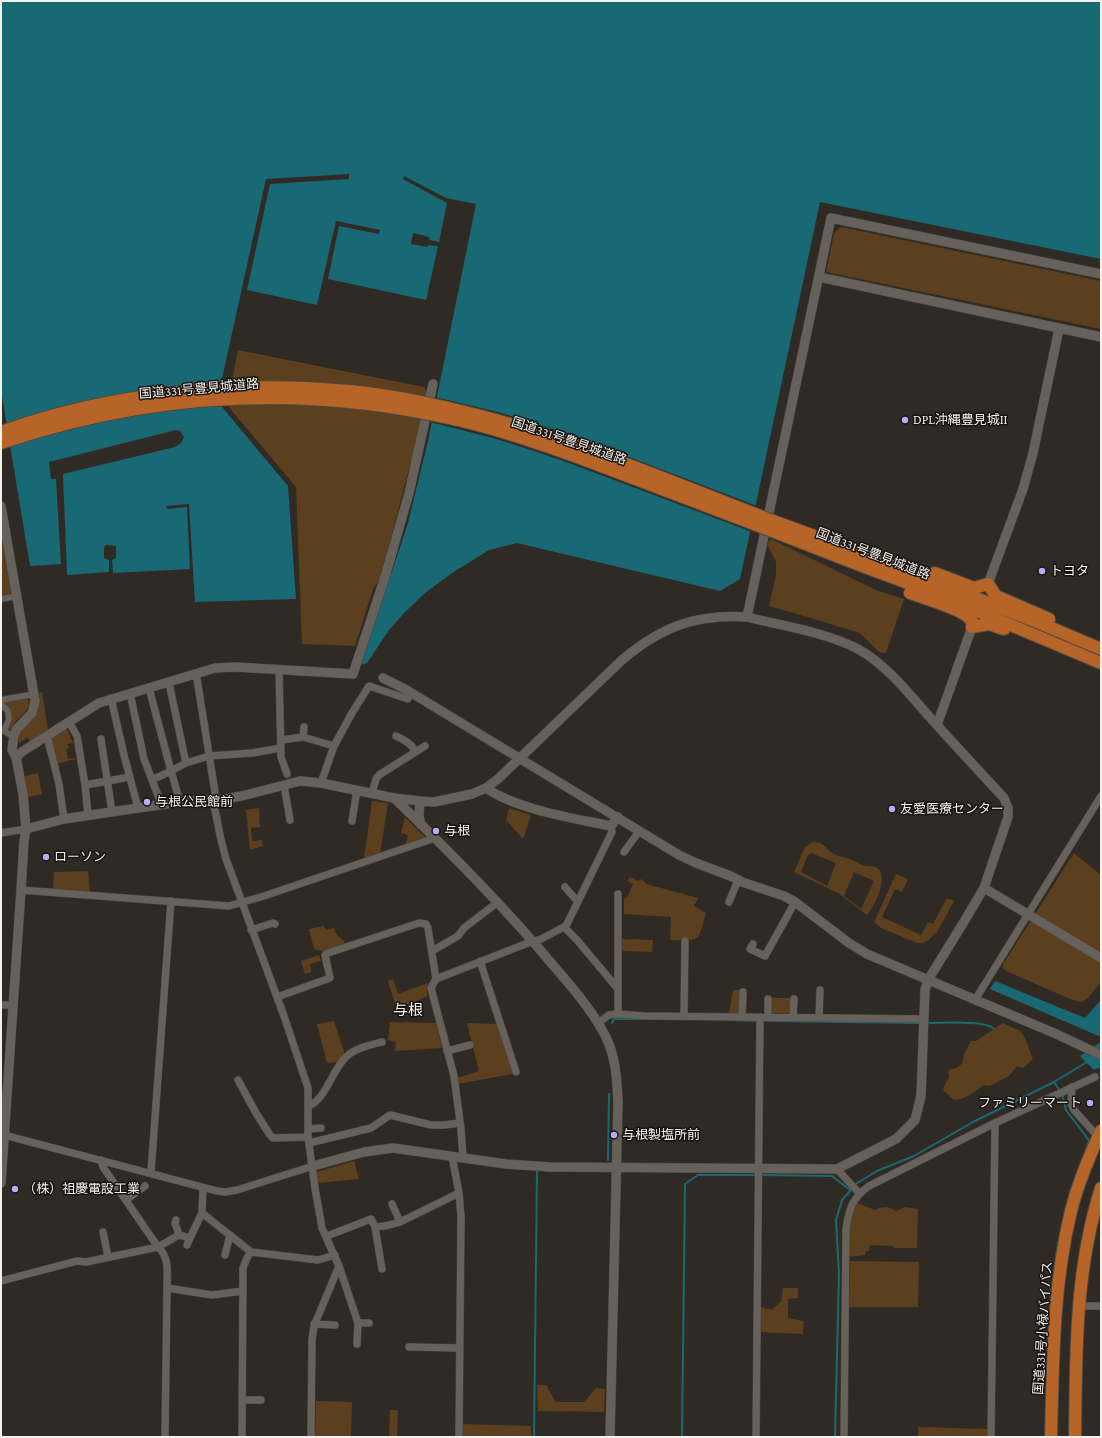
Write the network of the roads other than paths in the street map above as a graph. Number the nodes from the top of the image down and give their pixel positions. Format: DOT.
graph roads {
  1 [pos="1101,274"];
  2 [pos="819,277"];
  3 [pos="1059,329"];
  4 [pos="1101,337"];
  5 [pos="433,384"];
  6 [pos="1,432"];
  7 [pos="1,443"];
  8 [pos="1,506"];
  9 [pos="772,526"];
  10 [pos="869,556"];
  11 [pos="862,566"];
  12 [pos="988,584"];
  13 [pos="12,597"];
  14 [pos="1,599"];
  15 [pos="747,617"];
  16 [pos="972,627"];
  17 [pos="1101,649"];
  18 [pos="1101,663"];
  19 [pos="279,669"];
  20 [pos="1101,670"];
  21 [pos="193,674"];
  22 [pos="383,678"];
  23 [pos="169,683"];
  24 [pos="149,688"];
  25 [pos="130,694"];
  26 [pos="29,695"];
  27 [pos="112,698"];
  28 [pos="408,699"];
  29 [pos="1,700"];
  30 [pos="1,704"];
  31 [pos="69,722"];
  32 [pos="937,725"];
  33 [pos="304,727"];
  34 [pos="9,734"];
  35 [pos="47,736"];
  36 [pos="396,736"];
  37 [pos="303,737"];
  38 [pos="101,739"];
  39 [pos="281,744"];
  40 [pos="334,746"];
  41 [pos="425,746"];
  42 [pos="415,752"];
  43 [pos="209,756"];
  44 [pos="16,757"];
  45 [pos="520,759"];
  46 [pos="186,763"];
  47 [pos="171,770"];
  48 [pos="287,774"];
  49 [pos="130,777"];
  50 [pos="152,780"];
  51 [pos="108,781"];
  52 [pos="321,783"];
  53 [pos="85,784"];
  54 [pos="284,785"];
  55 [pos="486,788"];
  56 [pos="357,790"];
  57 [pos="372,793"];
  58 [pos="1101,796"];
  59 [pos="394,798"];
  60 [pos="214,800"];
  61 [pos="180,802"];
  62 [pos="420,802"];
  63 [pos="160,804"];
  64 [pos="138,808"];
  65 [pos="112,812"];
  66 [pos="88,815"];
  67 [pos="618,817"];
  68 [pos="64,819"];
  69 [pos="290,820"];
  70 [pos="352,821"];
  71 [pos="422,824"];
  72 [pos="611,826"];
  73 [pos="26,829"];
  74 [pos="640,830"];
  75 [pos="1,833"];
  76 [pos="435,838"];
  77 [pos="624,852"];
  78 [pos="738,880"];
  79 [pos="565,887"];
  80 [pos="984,888"];
  81 [pos="21,890"];
  82 [pos="618,894"];
  83 [pos="171,901"];
  84 [pos="241,902"];
  85 [pos="498,902"];
  86 [pos="578,902"];
  87 [pos="729,902"];
  88 [pos="795,902"];
  89 [pos="1028,914"];
  90 [pos="276,924"];
  91 [pos="564,927"];
  92 [pos="251,930"];
  93 [pos="533,941"];
  94 [pos="685,941"];
  95 [pos="753,944"];
  96 [pos="432,951"];
  97 [pos="1101,958"];
  98 [pos="480,961"];
  99 [pos="436,979"];
  100 [pos="928,980"];
  101 [pos="618,989"];
  102 [pos="820,990"];
  103 [pos="743,992"];
  104 [pos="277,997"];
  105 [pos="768,999"];
  106 [pos="794,999"];
  107 [pos="975,1000"];
  108 [pos="13,1004"];
  109 [pos="1,1005"];
  110 [pos="618,1014"];
  111 [pos="684,1016"];
  112 [pos="742,1017"];
  113 [pos="764,1017"];
  114 [pos="793,1018"];
  115 [pos="819,1018"];
  116 [pos="924,1019"];
  117 [pos="598,1023"];
  118 [pos="382,1042"];
  119 [pos="470,1045"];
  120 [pos="447,1051"];
  121 [pos="1101,1055"];
  122 [pos="516,1072"];
  123 [pos="1095,1077"];
  124 [pos="238,1080"];
  125 [pos="1070,1088"];
  126 [pos="309,1106"];
  127 [pos="460,1123"];
  128 [pos="995,1123"];
  129 [pos="321,1128"];
  130 [pos="308,1129"];
  131 [pos="1100,1134"];
  132 [pos="4,1135"];
  133 [pos="309,1140"];
  134 [pos="452,1156"];
  135 [pos="463,1158"];
  136 [pos="101,1160"];
  137 [pos="313,1166"];
  138 [pos="616,1168"];
  139 [pos="758,1169"];
  140 [pos="837,1169"];
  141 [pos="151,1172"];
  142 [pos="1,1183"];
  143 [pos="145,1186"];
  144 [pos="203,1188"];
  145 [pos="1101,1188"];
  146 [pos="459,1193"];
  147 [pos="859,1193"];
  148 [pos="126,1200"];
  149 [pos="392,1204"];
  150 [pos="202,1213"];
  151 [pos="176,1220"];
  152 [pos="400,1222"];
  153 [pos="375,1227"];
  154 [pos="103,1232"];
  155 [pos="179,1235"];
  156 [pos="230,1235"];
  157 [pos="327,1236"];
  158 [pos="190,1238"];
  159 [pos="187,1246"];
  160 [pos="158,1247"];
  161 [pos="251,1252"];
  162 [pos="225,1255"];
  163 [pos="335,1255"];
  164 [pos="108,1258"];
  165 [pos="339,1266"];
  166 [pos="382,1269"];
  167 [pos="1,1281"];
  168 [pos="168,1288"];
  169 [pos="243,1291"];
  170 [pos="1079,1306"];
  171 [pos="1101,1306"];
  172 [pos="358,1323"];
  173 [pos="369,1323"];
  174 [pos="314,1324"];
  175 [pos="336,1325"];
  176 [pos="357,1344"];
  177 [pos="409,1347"];
  178 [pos="460,1348"];
  179 [pos="242,1400"];
  180 [pos="261,1400"];
  181 [pos="165,1437"];
  182 [pos="242,1437"];
  183 [pos="311,1437"];
  184 [pos="460,1437"];
  185 [pos="610,1437"];
  186 [pos="756,1437"];
  187 [pos="844,1437"];
  188 [pos="991,1437"];
  189 [pos="1051,1437"];
  190 [pos="1074,1437"];
  1 -- 2 [label="street"];
  2 -- 3 [label="street"];
  2 -- 15 [label="street"];
  3 -- 4 [label="street"];
  3 -- 12 [label="street"];
  5 -- 19 [label="street"];
  6 -- 9 [label="highway, 国道331号豊見城道路, bridge"];
  7 -- 9 [label="highway, 国道331号豊見城道路, bridge"];
  8 -- 44 [label="street"];
  9 -- 10 [label="highway, 国道331号豊見城道路"];
  9 -- 11 [label="highway, 国道331号豊見城道路"];
  10 -- 12 [label="highway"];
  10 -- 17 [label="highway, 国道331号豊見城道路"];
  11 -- 16 [label="highway"];
  11 -- 18 [label="highway, 国道331号豊見城道路"];
  12 -- 17 [label="highway"];
  13 -- 14 [label="street"];
  15 -- 32 [label="street"];
  15 -- 45 [label="street"];
  16 -- 20 [label="highway"];
  16 -- 32 [label="street"];
  19 -- 21 [label="street"];
  19 -- 39 [label="street"];
  21 -- 23 [label="street"];
  21 -- 43 [label="street"];
  22 -- 45 [label="street"];
  23 -- 24 [label="street"];
  23 -- 46 [label="street"];
  24 -- 25 [label="street"];
  24 -- 47 [label="street"];
  25 -- 27 [label="street"];
  25 -- 50 [label="street"];
  26 -- 29 [label="street"];
  27 -- 31 [label="street"];
  27 -- 49 [label="street"];
  28 -- 40 [label="street"];
  30 -- 34 [label="street"];
  31 -- 35 [label="street"];
  31 -- 53 [label="street"];
  32 -- 80 [label="street"];
  33 -- 37 [label="street"];
  35 -- 44 [label="street"];
  35 -- 68 [label="street"];
  36 -- 42 [label="street"];
  37 -- 39 [label="street"];
  37 -- 40 [label="street"];
  38 -- 51 [label="street"];
  39 -- 43 [label="street"];
  39 -- 48 [label="street"];
  40 -- 52 [label="street"];
  41 -- 42 [label="street"];
  42 -- 57 [label="street"];
  43 -- 46 [label="street"];
  43 -- 60 [label="street"];
  44 -- 73 [label="street"];
  45 -- 55 [label="street"];
  45 -- 67 [label="street"];
  46 -- 47 [label="street"];
  47 -- 50 [label="street"];
  47 -- 61 [label="street"];
  49 -- 51 [label="street"];
  49 -- 64 [label="street"];
  50 -- 63 [label="street"];
  51 -- 53 [label="street"];
  51 -- 65 [label="street"];
  52 -- 54 [label="street"];
  52 -- 56 [label="street"];
  53 -- 66 [label="street"];
  54 -- 60 [label="street"];
  54 -- 69 [label="street"];
  55 -- 62 [label="street"];
  55 -- 72 [label="street"];
  56 -- 57 [label="street"];
  56 -- 70 [label="street"];
  57 -- 59 [label="street"];
  58 -- 89 [label="street"];
  59 -- 62 [label="street"];
  59 -- 71 [label="street"];
  60 -- 61 [label="street"];
  60 -- 84 [label="street"];
  61 -- 63 [label="street"];
  62 -- 71 [label="street"];
  63 -- 64 [label="street"];
  64 -- 65 [label="street"];
  65 -- 66 [label="street"];
  66 -- 68 [label="street"];
  67 -- 72 [label="street"];
  67 -- 74 [label="street"];
  68 -- 73 [label="street"];
  71 -- 76 [label="street"];
  72 -- 86 [label="street"];
  73 -- 75 [label="street"];
  73 -- 81 [label="street"];
  74 -- 77 [label="street"];
  74 -- 78 [label="street"];
  76 -- 84 [label="street"];
  76 -- 85 [label="street"];
  78 -- 87 [label="street"];
  78 -- 88 [label="street"];
  79 -- 86 [label="street"];
  80 -- 89 [label="street"];
  80 -- 100 [label="street"];
  81 -- 83 [label="street"];
  81 -- 108 [label="street"];
  82 -- 101 [label="street"];
  83 -- 84 [label="street"];
  83 -- 141 [label="street"];
  84 -- 92 [label="street"];
  85 -- 93 [label="street"];
  85 -- 96 [label="street"];
  86 -- 91 [label="street"];
  88 -- 95 [label="street"];
  88 -- 100 [label="street"];
  89 -- 97 [label="street"];
  89 -- 107 [label="street"];
  90 -- 92 [label="street"];
  91 -- 93 [label="street"];
  91 -- 101 [label="street"];
  92 -- 104 [label="street"];
  93 -- 98 [label="street"];
  93 -- 117 [label="street"];
  94 -- 111 [label="street"];
  96 -- 99 [label="street"];
  96 -- 104 [label="street"];
  98 -- 99 [label="street"];
  98 -- 122 [label="street"];
  99 -- 120 [label="street"];
  100 -- 107 [label="street"];
  100 -- 116 [label="street"];
  101 -- 110 [label="street"];
  102 -- 115 [label="street"];
  103 -- 112 [label="street"];
  104 -- 126 [label="street"];
  105 -- 113 [label="street"];
  106 -- 114 [label="street"];
  107 -- 121 [label="street"];
  108 -- 109 [label="street"];
  108 -- 132 [label="street"];
  110 -- 111 [label="street"];
  110 -- 117 [label="street"];
  111 -- 112 [label="street"];
  112 -- 113 [label="street"];
  113 -- 114 [label="street"];
  113 -- 139 [label="street"];
  114 -- 115 [label="street"];
  115 -- 116 [label="street"];
  116 -- 140 [label="street"];
  117 -- 138 [label="street"];
  118 -- 126 [label="street"];
  119 -- 120 [label="street"];
  120 -- 127 [label="street"];
  123 -- 125 [label="street"];
  124 -- 133 [label="street"];
  125 -- 128 [label="street"];
  125 -- 131 [label="street"];
  126 -- 130 [label="street"];
  127 -- 133 [label="street"];
  127 -- 135 [label="street"];
  128 -- 147 [label="street"];
  128 -- 188 [label="street"];
  129 -- 130 [label="street"];
  130 -- 133 [label="street"];
  131 -- 189 [label="highway, 国道331号小禄バイパス"];
  132 -- 136 [label="street"];
  132 -- 142 [label="street"];
  133 -- 137 [label="street"];
  134 -- 135 [label="street"];
  134 -- 137 [label="street"];
  134 -- 146 [label="street"];
  135 -- 138 [label="street"];
  136 -- 141 [label="street"];
  136 -- 148 [label="street"];
  137 -- 144 [label="street"];
  137 -- 157 [label="street"];
  138 -- 139 [label="street"];
  138 -- 185 [label="street"];
  139 -- 140 [label="street"];
  139 -- 186 [label="street"];
  140 -- 147 [label="street"];
  141 -- 144 [label="street"];
  143 -- 148 [label="street"];
  144 -- 150 [label="street"];
  145 -- 170 [label="highway"];
  146 -- 152 [label="street"];
  146 -- 178 [label="street"];
  147 -- 187 [label="street"];
  148 -- 160 [label="street"];
  149 -- 152 [label="street"];
  150 -- 156 [label="street"];
  150 -- 158 [label="street"];
  151 -- 155 [label="street"];
  152 -- 153 [label="street"];
  153 -- 157 [label="street"];
  153 -- 166 [label="street"];
  154 -- 164 [label="street"];
  155 -- 158 [label="street"];
  155 -- 160 [label="street"];
  156 -- 161 [label="street"];
  156 -- 162 [label="street"];
  157 -- 163 [label="street"];
  158 -- 159 [label="street"];
  160 -- 164 [label="street"];
  160 -- 168 [label="street"];
  161 -- 163 [label="street"];
  161 -- 169 [label="street"];
  163 -- 165 [label="street"];
  164 -- 167 [label="street"];
  165 -- 172 [label="street"];
  165 -- 174 [label="street"];
  168 -- 169 [label="street"];
  168 -- 181 [label="street"];
  169 -- 179 [label="street"];
  170 -- 171 [label="street"];
  170 -- 190 [label="highway"];
  172 -- 173 [label="street"];
  172 -- 176 [label="street"];
  174 -- 175 [label="street"];
  174 -- 183 [label="street"];
  177 -- 178 [label="street"];
  178 -- 184 [label="street"];
  179 -- 180 [label="street"];
  179 -- 182 [label="street"];
}
